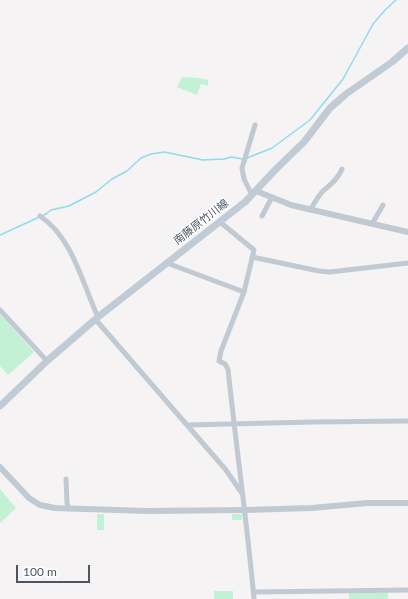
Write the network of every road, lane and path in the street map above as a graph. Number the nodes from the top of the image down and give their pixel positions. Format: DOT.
graph roads {
  1 [pos="408,48"];
  2 [pos="255,125"];
  3 [pos="342,169"];
  4 [pos="254,193"];
  5 [pos="272,197"];
  6 [pos="383,205"];
  7 [pos="310,210"];
  8 [pos="262,216"];
  9 [pos="41,217"];
  10 [pos="220,222"];
  11 [pos="372,224"];
  12 [pos="408,232"];
  13 [pos="252,257"];
  14 [pos="167,263"];
  15 [pos="408,263"];
  16 [pos="244,292"];
  17 [pos="0,310"];
  18 [pos="97,318"];
  19 [pos="47,362"];
  20 [pos="0,406"];
  21 [pos="408,421"];
  22 [pos="234,424"];
  23 [pos="187,425"];
  24 [pos="0,467"];
  25 [pos="66,479"];
  26 [pos="242,495"];
  27 [pos="408,503"];
  28 [pos="69,509"];
  29 [pos="245,510"];
  30 [pos="408,590"];
  31 [pos="254,592"];
  32 [pos="254,599"];
  1 -- 4 [label="main road, 南藤原竹川線"];
  2 -- 4 [label="street"];
  3 -- 7 [label="street"];
  4 -- 5 [label="street"];
  4 -- 10 [label="main road, 南藤原竹川線"];
  5 -- 7 [label="street"];
  5 -- 8 [label="street"];
  6 -- 11 [label="street"];
  7 -- 11 [label="street"];
  9 -- 18 [label="street"];
  10 -- 13 [label="street"];
  10 -- 14 [label="main road, 南藤原竹川線"];
  11 -- 12 [label="street"];
  13 -- 15 [label="street"];
  13 -- 16 [label="street"];
  14 -- 16 [label="street"];
  14 -- 18 [label="main road, 南藤原竹川線"];
  16 -- 22 [label="street"];
  17 -- 19 [label="street"];
  18 -- 19 [label="main road, 南藤原竹川線"];
  18 -- 23 [label="street"];
  19 -- 20 [label="main road, 南藤原竹川線"];
  21 -- 22 [label="street"];
  22 -- 23 [label="street"];
  22 -- 26 [label="street"];
  23 -- 26 [label="street"];
  24 -- 28 [label="street"];
  25 -- 28 [label="street"];
  26 -- 29 [label="street"];
  27 -- 29 [label="street"];
  28 -- 29 [label="street"];
  29 -- 31 [label="street"];
  30 -- 31 [label="street"];
  31 -- 32 [label="street"];
}
